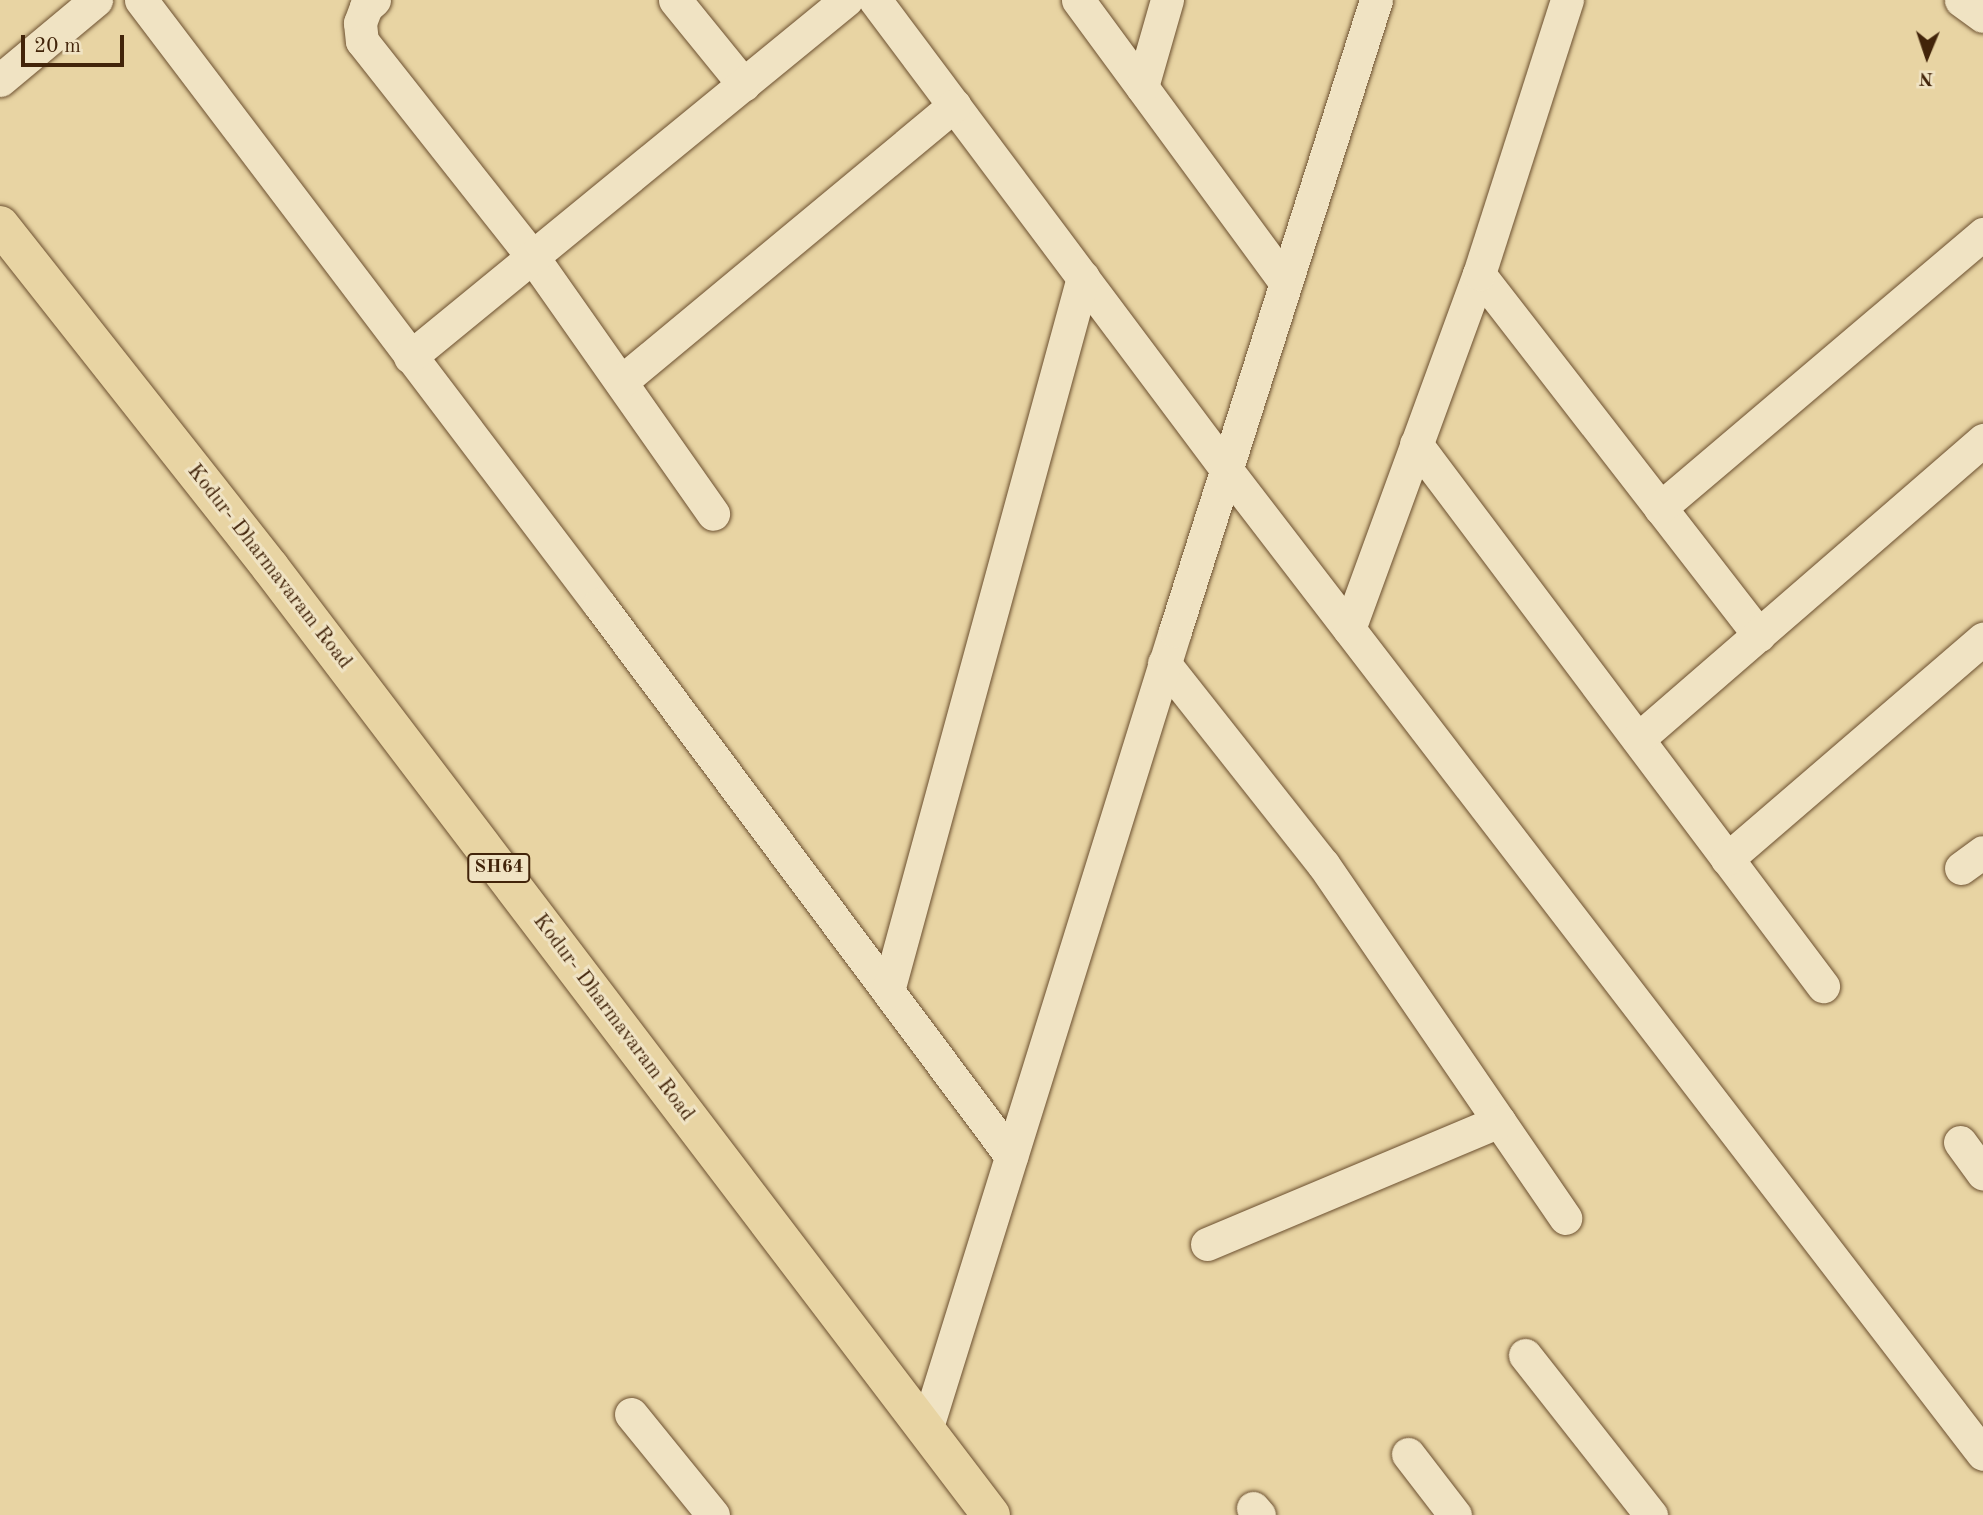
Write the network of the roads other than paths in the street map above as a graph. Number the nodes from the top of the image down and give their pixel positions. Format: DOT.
graph roads {
  1 [pos="96,0"];
  2 [pos="141,0"];
  3 [pos="374,0"];
  4 [pos="675,0"];
  5 [pos="846,0"];
  6 [pos="875,0"];
  7 [pos="1079,0"];
  8 [pos="1167,0"];
  9 [pos="1376,0"];
  10 [pos="1567,0"];
  11 [pos="1961,0"];
  12 [pos="1983,16"];
  13 [pos="0,80"];
  14 [pos="744,85"];
  15 [pos="1142,87"];
  16 [pos="954,105"];
  17 [pos="0,225"];
  18 [pos="1983,234"];
  19 [pos="532,256"];
  20 [pos="1479,274"];
  21 [pos="1083,277"];
  22 [pos="1286,283"];
  23 [pos="410,357"];
  24 [pos="622,381"];
  25 [pos="1983,440"];
  26 [pos="1416,444"];
  27 [pos="1226,469"];
  28 [pos="1660,508"];
  29 [pos="713,514"];
  30 [pos="1349,629"];
  31 [pos="1759,635"];
  32 [pos="1983,639"];
  33 [pos="1164,663"];
  34 [pos="1638,739"];
  35 [pos="1727,859"];
  36 [pos="1823,986"];
  37 [pos="888,991"];
  38 [pos="1499,1121"];
  39 [pos="1960,1142"];
  40 [pos="1011,1156"];
  41 [pos="1983,1174"];
  42 [pos="1565,1218"];
  43 [pos="1207,1244"];
  44 [pos="1525,1355"];
  45 [pos="631,1414"];
  46 [pos="926,1430"];
  47 [pos="1408,1454"];
  48 [pos="1983,1454"];
  49 [pos="978,1510"];
  50 [pos="713,1515"];
  51 [pos="1455,1515"];
  52 [pos="1651,1515"];
  1 -- 13 [label="street"];
  2 -- 23 [label="street"];
  3 -- 19 [label="street"];
  4 -- 14 [label="street"];
  5 -- 14 [label="street"];
  6 -- 16 [label="street"];
  7 -- 15 [label="street"];
  8 -- 15 [label="street"];
  9 -- 22 [label="street"];
  10 -- 20 [label="street"];
  11 -- 12 [label="street"];
  14 -- 19 [label="street"];
  15 -- 22 [label="street"];
  16 -- 21 [label="street"];
  16 -- 24 [label="street"];
  17 -- 46 [label="main road, Kodur- Dharmavaram Road / SH64"];
  18 -- 28 [label="street"];
  19 -- 23 [label="street"];
  19 -- 24 [label="street"];
  20 -- 26 [label="street"];
  20 -- 28 [label="street"];
  21 -- 27 [label="street"];
  21 -- 37 [label="street"];
  22 -- 27 [label="street"];
  23 -- 37 [label="street"];
  24 -- 29 [label="street"];
  25 -- 31 [label="street"];
  26 -- 30 [label="street"];
  26 -- 34 [label="street"];
  27 -- 30 [label="street"];
  27 -- 33 [label="street"];
  28 -- 31 [label="street"];
  30 -- 48 [label="street"];
  31 -- 34 [label="street"];
  32 -- 35 [label="street"];
  33 -- 38 [label="street"];
  33 -- 40 [label="street"];
  34 -- 35 [label="street"];
  35 -- 36 [label="street"];
  37 -- 40 [label="street"];
  38 -- 42 [label="street"];
  38 -- 43 [label="street"];
  39 -- 41 [label="street"];
  40 -- 46 [label="street"];
  44 -- 52 [label="street"];
  45 -- 50 [label="street"];
  46 -- 49 [label="main road, Kodur- Dharmavaram Road / SH64"];
  47 -- 51 [label="street"];
}
